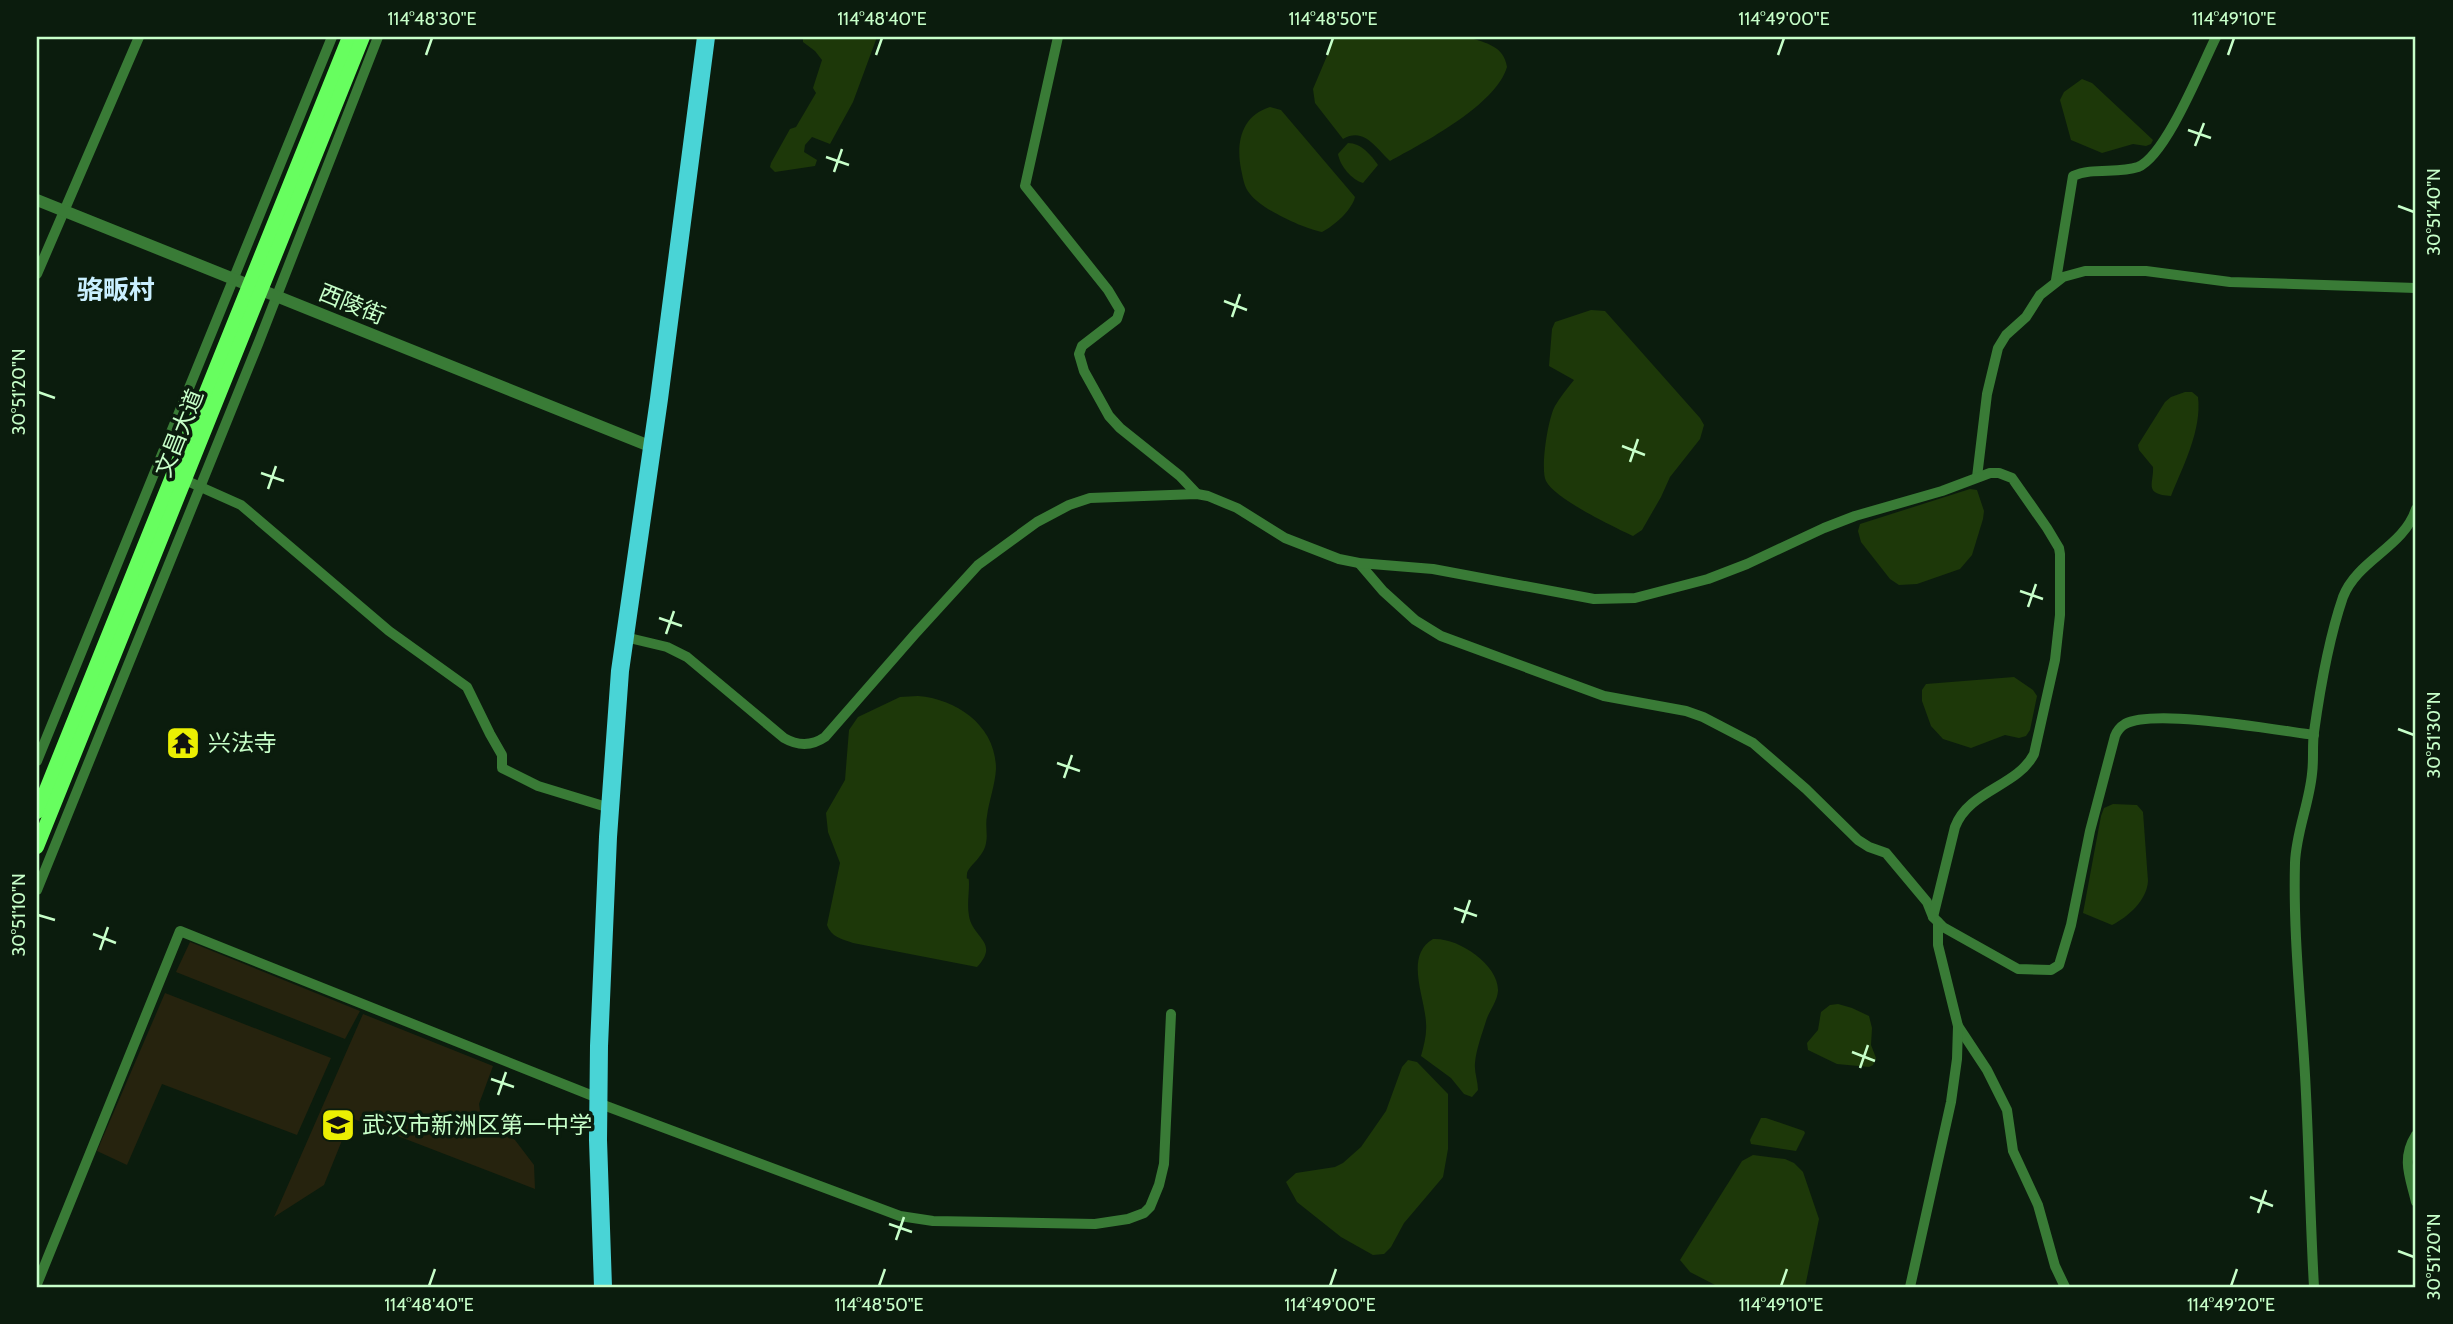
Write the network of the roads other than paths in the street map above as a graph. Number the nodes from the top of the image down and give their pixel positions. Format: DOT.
graph roads {
  1 [pos="139,37"];
  2 [pos="332,37"];
  3 [pos="349,37"];
  4 [pos="363,37"];
  5 [pos="378,37"];
  6 [pos="706,37"];
  7 [pos="1058,37"];
  8 [pos="2216,37"];
  9 [pos="37,200"];
  10 [pos="64,210"];
  11 [pos="37,274"];
  12 [pos="233,279"];
  13 [pos="2056,280"];
  14 [pos="256,288"];
  15 [pos="2416,288"];
  16 [pos="276,296"];
  17 [pos="652,447"];
  18 [pos="1977,477"];
  19 [pos="185,480"];
  20 [pos="199,486"];
  21 [pos="1197,494"];
  22 [pos="2416,509"];
  23 [pos="1359,563"];
  24 [pos="625,637"];
  25 [pos="2314,735"];
  26 [pos="37,761"];
  27 [pos="610,808"];
  28 [pos="37,812"];
  29 [pos="37,847"];
  30 [pos="37,890"];
  31 [pos="1936,920"];
  32 [pos="1171,1014"];
  33 [pos="1958,1026"];
  34 [pos="598,1100"];
  35 [pos="2416,1135"];
  36 [pos="2416,1202"];
  37 [pos="37,1284"];
  38 [pos="603,1287"];
  39 [pos="1910,1287"];
  40 [pos="2065,1287"];
  41 [pos="2314,1287"];
  1 -- 10 [label="street"];
  2 -- 12 [label="street"];
  3 -- 14 [label="main road, 文昌大道"];
  4 -- 14 [label="main road, 文昌大道"];
  5 -- 16 [label="street"];
  6 -- 17 [label="highway"];
  7 -- 21 [label="street"];
  8 -- 13 [label="street"];
  9 -- 10 [label="street, 西陵街"];
  10 -- 11 [label="street"];
  10 -- 12 [label="street, 西陵街"];
  12 -- 14 [label="street, 西陵街"];
  12 -- 26 [label="street"];
  13 -- 15 [label="street"];
  13 -- 18 [label="street"];
  14 -- 16 [label="street, 西陵街"];
  14 -- 19 [label="main road, 文昌大道"];
  14 -- 28 [label="main road, 文昌大道"];
  16 -- 17 [label="street, 西陵街"];
  16 -- 20 [label="street"];
  17 -- 24 [label="highway"];
  18 -- 23 [label="street"];
  18 -- 31 [label="street"];
  19 -- 20 [label="street"];
  19 -- 29 [label="main road, 文昌大道"];
  20 -- 27 [label="street"];
  20 -- 30 [label="street"];
  21 -- 23 [label="street"];
  21 -- 24 [label="street"];
  22 -- 25 [label="street"];
  23 -- 31 [label="street"];
  24 -- 27 [label="highway"];
  25 -- 31 [label="street"];
  25 -- 41 [label="street"];
  27 -- 34 [label="highway"];
  31 -- 33 [label="street"];
  32 -- 34 [label="street"];
  33 -- 39 [label="street"];
  33 -- 40 [label="street"];
  34 -- 37 [label="street"];
  34 -- 38 [label="highway"];
  35 -- 36 [label="street"];
}
